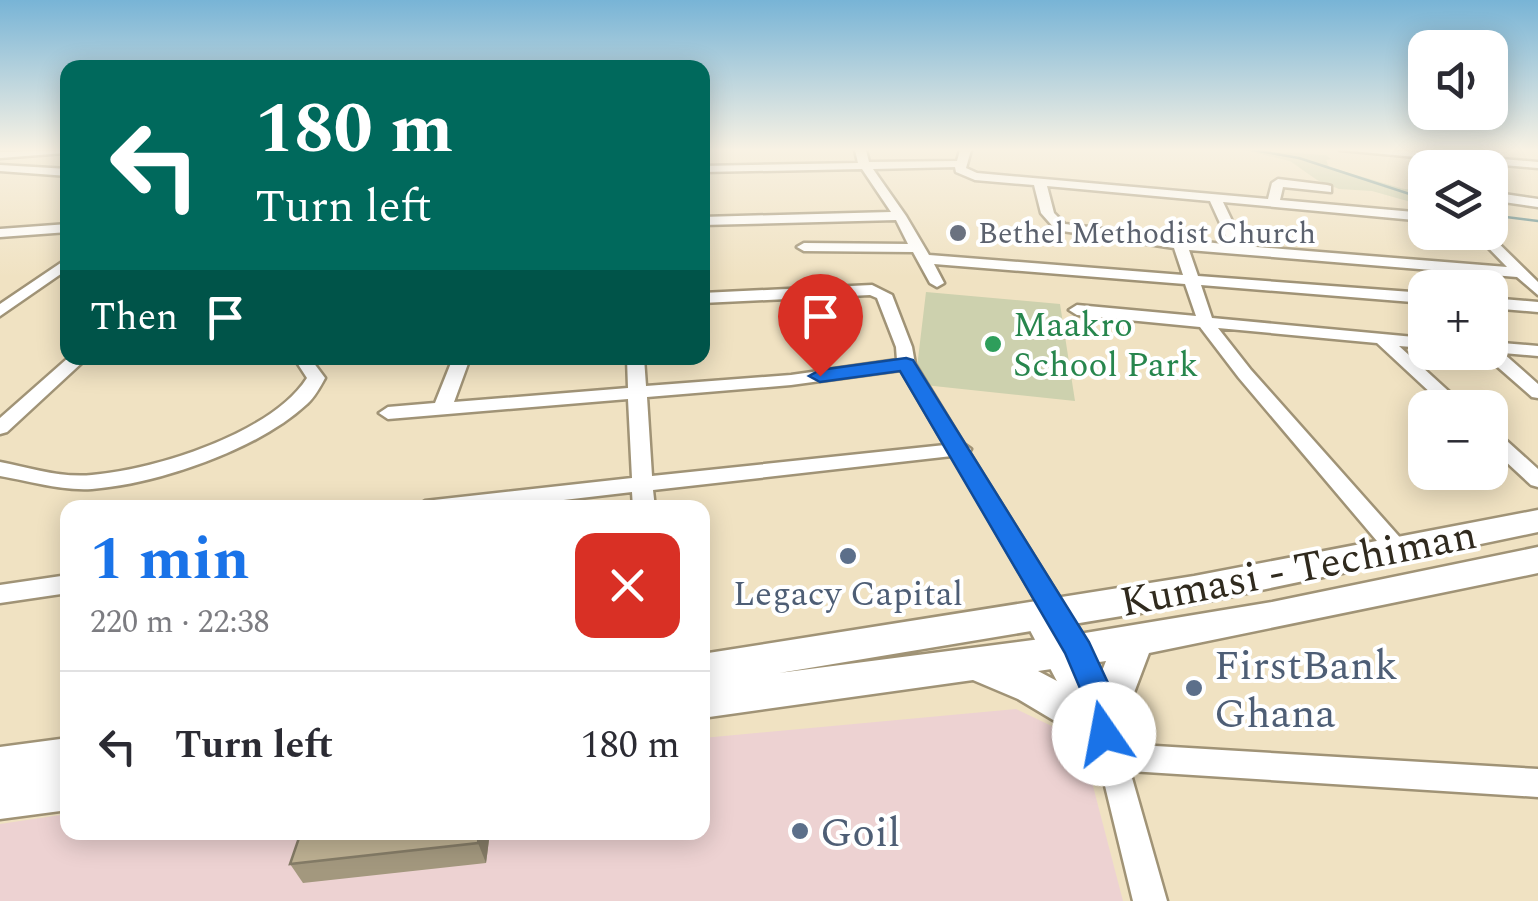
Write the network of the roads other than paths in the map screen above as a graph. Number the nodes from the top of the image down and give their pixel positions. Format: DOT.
graph roads {
  1 [pos="883,192"];
  2 [pos="1041,192"];
  3 [pos="1154,192"];
  4 [pos="1276,192"];
  5 [pos="1215,198"];
  6 [pos="1508,199"];
  7 [pos="1273,203"];
  8 [pos="1538,203"];
  9 [pos="1408,215"];
  10 [pos="900,216"];
  11 [pos="710,222"];
  12 [pos="60,229"];
  13 [pos="0,233"];
  14 [pos="1180,244"];
  15 [pos="804,246"];
  16 [pos="1239,250"];
  17 [pos="1496,250"];
  18 [pos="922,253"];
  19 [pos="60,268"];
  20 [pos="1521,274"];
  21 [pos="1192,280"];
  22 [pos="937,283"];
  23 [pos="1538,290"];
  24 [pos="1408,297"];
  25 [pos="710,298"];
  26 [pos="1508,304"];
  27 [pos="1538,307"];
  28 [pos="2,309"];
  29 [pos="1077,310"];
  30 [pos="1206,324"];
  31 [pos="1383,340"];
  32 [pos="1408,342"];
  33 [pos="1508,350"];
  34 [pos="1538,351"];
  35 [pos="906,364"];
  36 [pos="70,365"];
  37 [pos="307,365"];
  38 [pos="458,365"];
  39 [pos="636,365"];
  40 [pos="1508,366"];
  41 [pos="1438,390"];
  42 [pos="638,391"];
  43 [pos="1538,393"];
  44 [pos="443,408"];
  45 [pos="388,413"];
  46 [pos="0,428"];
  47 [pos="961,449"];
  48 [pos="1508,452"];
  49 [pos="0,469"];
  50 [pos="1538,480"];
  51 [pos="642,484"];
  52 [pos="497,500"];
  53 [pos="643,500"];
  54 [pos="1538,522"];
  55 [pos="1396,548"];
  56 [pos="1538,560"];
  57 [pos="60,585"];
  58 [pos="0,594"];
  59 [pos="1047,615"];
  60 [pos="1134,640"];
  61 [pos="1068,652"];
  62 [pos="975,664"];
  63 [pos="710,669"];
  64 [pos="710,700"];
  65 [pos="1103,734"];
  66 [pos="60,759"];
  67 [pos="0,768"];
  68 [pos="1538,784"];
  69 [pos="60,790"];
  70 [pos="0,798"];
  71 [pos="1150,901"];
  1 -- 10 [label="street"];
  2 -- 14 [label="street"];
  3 -- 5 [label="street"];
  4 -- 7 [label="street"];
  5 -- 7 [label="street"];
  5 -- 16 [label="street"];
  6 -- 8 [label="street"];
  7 -- 9 [label="street"];
  10 -- 11 [label="street"];
  10 -- 18 [label="street"];
  12 -- 13 [label="street"];
  14 -- 16 [label="street"];
  14 -- 21 [label="street"];
  15 -- 18 [label="street"];
  16 -- 20 [label="street"];
  17 -- 20 [label="street"];
  18 -- 21 [label="street"];
  18 -- 22 [label="street"];
  19 -- 28 [label="street"];
  20 -- 23 [label="street"];
  21 -- 24 [label="street"];
  21 -- 30 [label="street"];
  25 -- 35 [label="street"];
  26 -- 27 [label="street"];
  29 -- 30 [label="street"];
  30 -- 31 [label="street"];
  30 -- 55 [label="street"];
  31 -- 32 [label="street"];
  31 -- 41 [label="street"];
  33 -- 34 [label="street"];
  35 -- 42 [label="street"];
  35 -- 47 [label="street"];
  36 -- 46 [label="street"];
  37 -- 49 [label="street"];
  38 -- 44 [label="street"];
  39 -- 42 [label="street"];
  40 -- 43 [label="street"];
  42 -- 44 [label="street"];
  42 -- 51 [label="street"];
  44 -- 45 [label="street"];
  47 -- 51 [label="street"];
  47 -- 59 [label="street"];
  48 -- 50 [label="street"];
  51 -- 52 [label="street"];
  51 -- 53 [label="street"];
  54 -- 55 [label="highway, Kumasi - Techiman"];
  55 -- 59 [label="highway, Kumasi - Techiman"];
  56 -- 60 [label="highway"];
  57 -- 58 [label="street"];
  59 -- 61 [label="street"];
  59 -- 63 [label="highway, Kumasi - Techiman"];
  60 -- 61 [label="highway"];
  60 -- 65 [label="highway"];
  61 -- 62 [label="highway"];
  61 -- 65 [label="street"];
  62 -- 64 [label="highway"];
  62 -- 65 [label="highway"];
  65 -- 68 [label="street"];
  65 -- 71 [label="street"];
  66 -- 67 [label="highway"];
  69 -- 70 [label="highway"];
}
